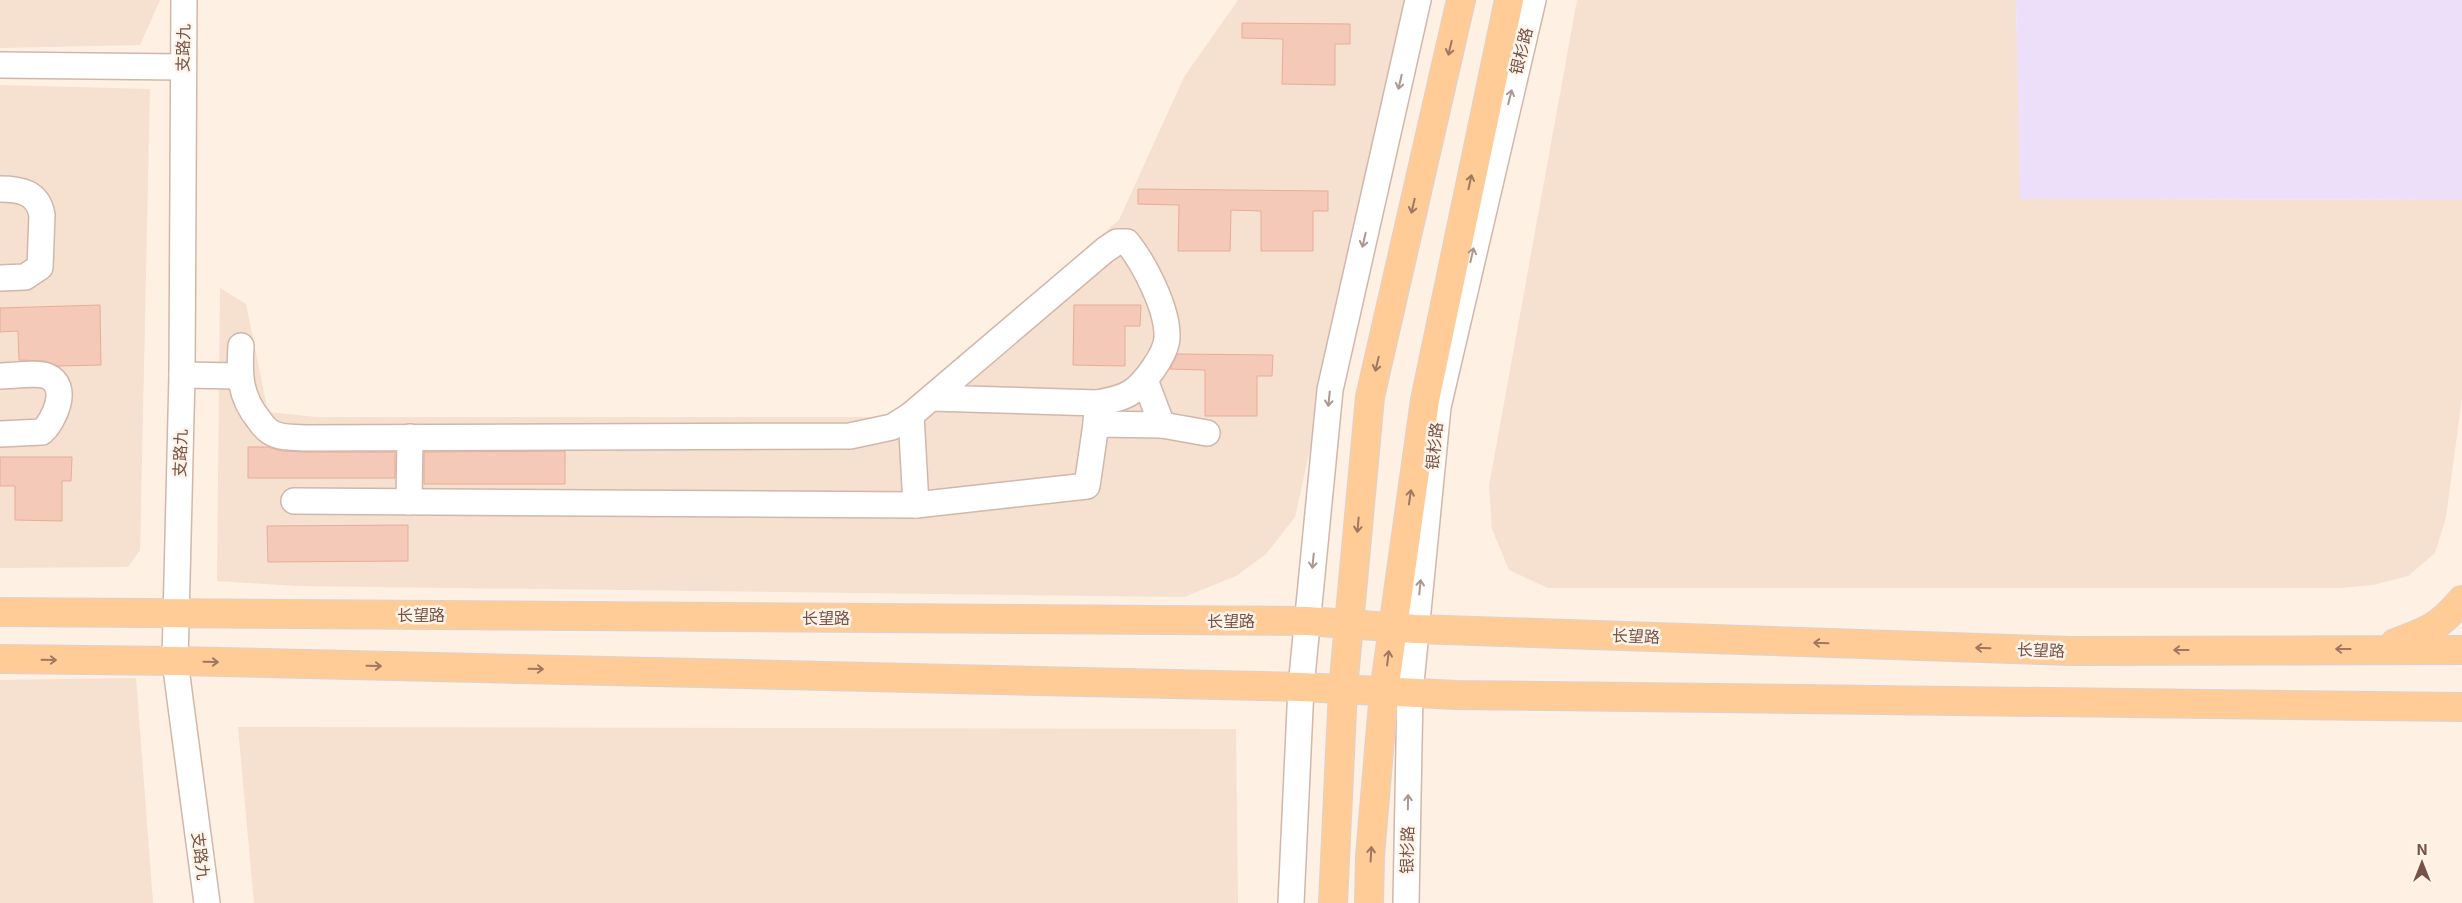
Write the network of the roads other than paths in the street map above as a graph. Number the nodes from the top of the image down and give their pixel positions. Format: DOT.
graph roads {
  1 [pos="184,0"];
  2 [pos="1418,0"];
  3 [pos="1460,0"];
  4 [pos="1508,0"];
  5 [pos="1533,0"];
  6 [pos="0,65"];
  7 [pos="182,66"];
  8 [pos="0,189"];
  9 [pos="0,278"];
  10 [pos="242,346"];
  11 [pos="182,375"];
  12 [pos="0,376"];
  13 [pos="239,376"];
  14 [pos="1145,380"];
  15 [pos="932,398"];
  16 [pos="1096,413"];
  17 [pos="911,415"];
  18 [pos="1162,425"];
  19 [pos="1207,433"];
  20 [pos="0,434"];
  21 [pos="410,437"];
  22 [pos="294,501"];
  23 [pos="409,502"];
  24 [pos="916,505"];
  25 [pos="2462,600"];
  26 [pos="0,612"];
  27 [pos="176,613"];
  28 [pos="1307,621"];
  29 [pos="1349,625"];
  30 [pos="1403,628"];
  31 [pos="2462,637"];
  32 [pos="2377,649"];
  33 [pos="2462,650"];
  34 [pos="0,659"];
  35 [pos="176,661"];
  36 [pos="1301,687"];
  37 [pos="1343,689"];
  38 [pos="1397,692"];
  39 [pos="2462,706"];
  40 [pos="207,903"];
  41 [pos="1291,903"];
  42 [pos="1333,903"];
  43 [pos="1369,903"];
  44 [pos="1406,903"];
  1 -- 7 [label="street, 支路九"];
  2 -- 28 [label="street, one-way"];
  3 -- 29 [label="main road, one-way"];
  30 -- 4 [label="main road, 银杉路, one-way"];
  30 -- 5 [label="street, 银杉路, one-way"];
  6 -- 7 [label="street"];
  7 -- 11 [label="street, 支路九"];
  8 -- 9 [label="street"];
  10 -- 13 [label="street"];
  11 -- 13 [label="street"];
  11 -- 27 [label="street, 支路九"];
  12 -- 20 [label="street"];
  13 -- 21 [label="street"];
  14 -- 15 [label="street"];
  14 -- 16 [label="street"];
  14 -- 18 [label="street"];
  15 -- 16 [label="street"];
  15 -- 17 [label="street"];
  16 -- 18 [label="street"];
  16 -- 24 [label="street"];
  17 -- 21 [label="street"];
  17 -- 24 [label="street"];
  18 -- 19 [label="street"];
  21 -- 23 [label="street"];
  22 -- 23 [label="street"];
  23 -- 24 [label="street"];
  25 -- 32 [label="main road"];
  26 -- 27 [label="main road, 长望路"];
  27 -- 28 [label="main road, 长望路"];
  27 -- 35 [label="street, 支路九"];
  28 -- 29 [label="main road, 长望路"];
  28 -- 36 [label="street"];
  29 -- 30 [label="main road, 长望路"];
  29 -- 37 [label="main road"];
  32 -- 30 [label="main road, 长望路, one-way"];
  38 -- 30 [label="main road, 银杉路, one-way"];
  31 -- 32 [label="main road"];
  32 -- 33 [label="main road, 长望路"];
  34 -- 35 [label="main road, one-way"];
  35 -- 36 [label="main road, one-way"];
  35 -- 40 [label="street, 支路九"];
  36 -- 37 [label="main road"];
  36 -- 41 [label="street"];
  37 -- 38 [label="main road"];
  37 -- 42 [label="main road"];
  38 -- 39 [label="main road"];
  43 -- 38 [label="main road, 银杉路, one-way"];
  44 -- 38 [label="street, 银杉路, one-way"];
}
